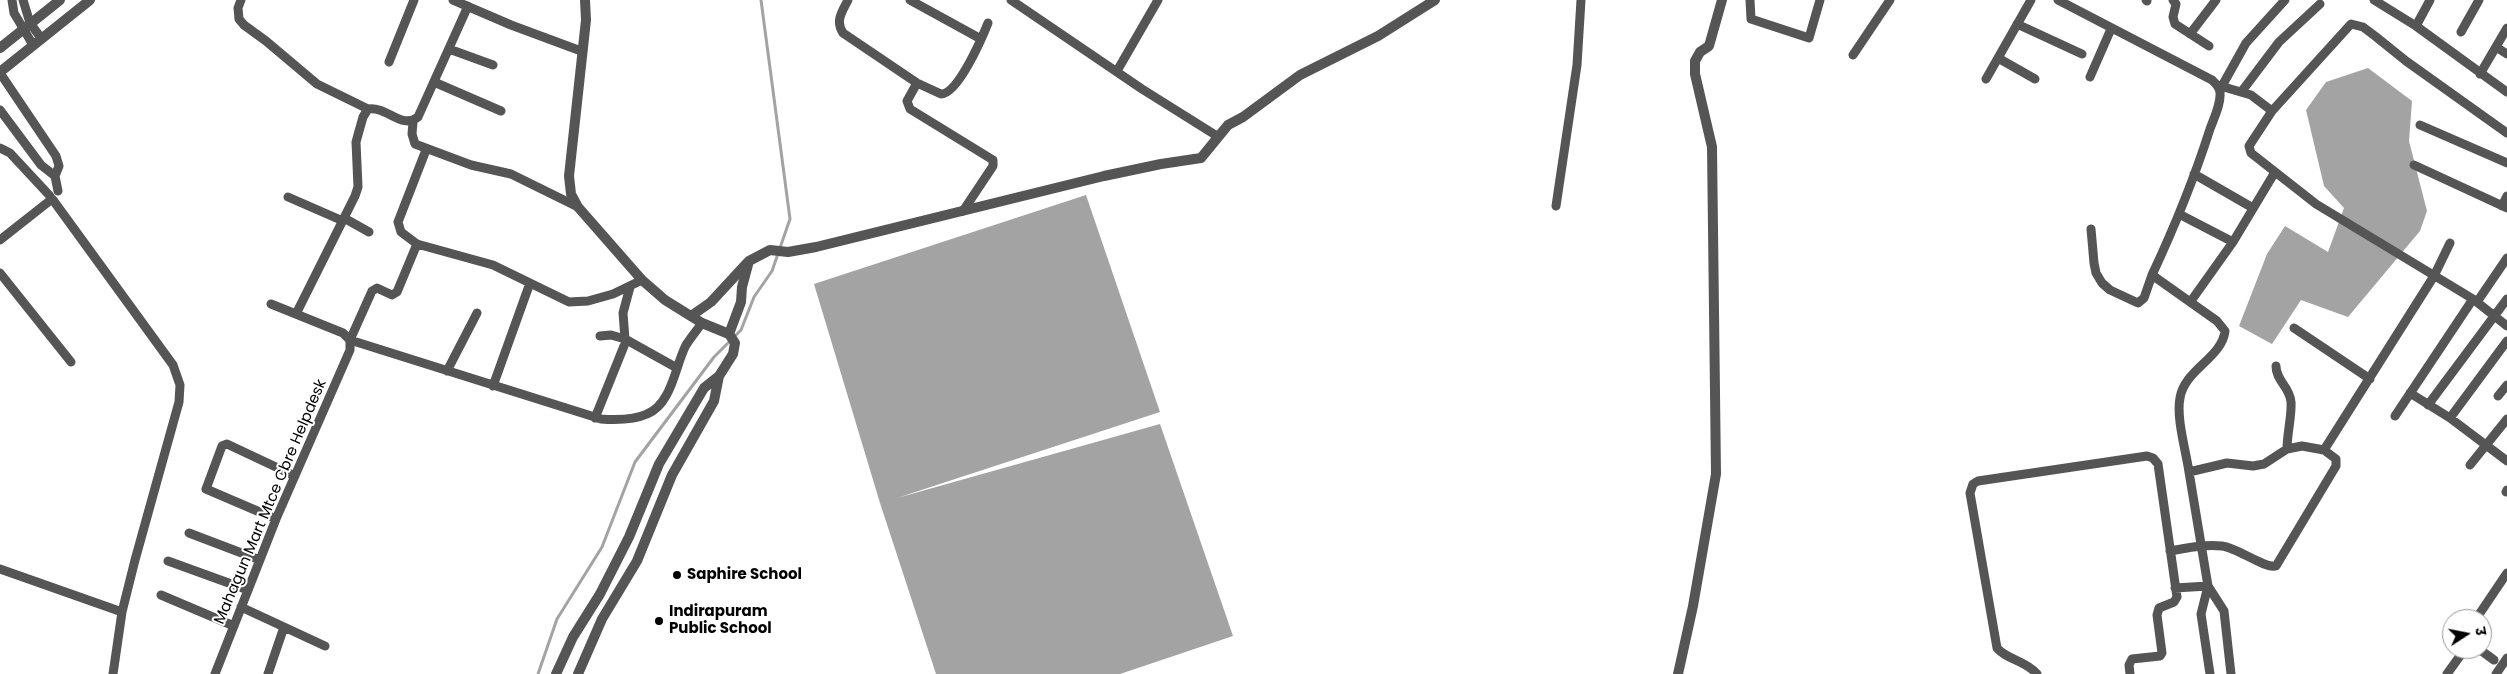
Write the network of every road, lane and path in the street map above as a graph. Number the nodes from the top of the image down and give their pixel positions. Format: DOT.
graph roads {
  1 [pos="12,0"];
  2 [pos="23,0"];
  3 [pos="60,0"];
  4 [pos="90,0"];
  5 [pos="241,0"];
  6 [pos="414,0"];
  7 [pos="453,0"];
  8 [pos="585,0"];
  9 [pos="848,0"];
  10 [pos="910,0"];
  11 [pos="1011,0"];
  12 [pos="1158,0"];
  13 [pos="1435,0"];
  14 [pos="1581,0"];
  15 [pos="1722,0"];
  16 [pos="1750,0"];
  17 [pos="1820,0"];
  18 [pos="1890,0"];
  19 [pos="2030,0"];
  20 [pos="2058,0"];
  21 [pos="2173,0"];
  22 [pos="2216,0"];
  23 [pos="2285,0"];
  24 [pos="2374,0"];
  25 [pos="2430,0"];
  26 [pos="2479,0"];
  27 [pos="2071,3"];
  28 [pos="2320,4"];
  29 [pos="468,6"];
  30 [pos="988,23"];
  31 [pos="2017,24"];
  32 [pos="27,26"];
  33 [pos="2416,26"];
  34 [pos="2507,28"];
  35 [pos="2111,29"];
  36 [pos="2461,32"];
  37 [pos="2190,34"];
  38 [pos="981,39"];
  39 [pos="37,41"];
  40 [pos="2209,46"];
  41 [pos="2496,47"];
  42 [pos="0,48"];
  43 [pos="449,49"];
  44 [pos="581,51"];
  45 [pos="2082,54"];
  46 [pos="2507,54"];
  47 [pos="1853,56"];
  48 [pos="1998,58"];
  49 [pos="389,62"];
  50 [pos="493,65"];
  51 [pos="1117,71"];
  52 [pos="0,73"];
  53 [pos="2480,74"];
  54 [pos="2090,77"];
  55 [pos="1986,79"];
  56 [pos="2035,79"];
  57 [pos="434,82"];
  58 [pos="917,83"];
  59 [pos="2220,85"];
  60 [pos="2242,91"];
  61 [pos="2507,92"];
  62 [pos="368,109"];
  63 [pos="0,110"];
  64 [pos="502,111"];
  65 [pos="2272,112"];
  66 [pos="413,122"];
  67 [pos="2420,125"];
  68 [pos="2507,133"];
  69 [pos="1217,136"];
  70 [pos="0,148"];
  71 [pos="426,150"];
  72 [pos="2507,163"];
  73 [pos="2414,165"];
  74 [pos="2275,172"];
  75 [pos="2194,174"];
  76 [pos="54,176"];
  77 [pos="2507,196"];
  78 [pos="53,197"];
  79 [pos="288,197"];
  80 [pos="1556,206"];
  81 [pos="578,207"];
  82 [pos="2504,207"];
  83 [pos="2252,208"];
  84 [pos="963,211"];
  85 [pos="2179,214"];
  86 [pos="343,220"];
  87 [pos="2091,228"];
  88 [pos="369,232"];
  89 [pos="0,240"];
  90 [pos="2232,242"];
  91 [pos="2450,243"];
  92 [pos="417,244"];
  93 [pos="2507,258"];
  94 [pos="749,261"];
  95 [pos="0,273"];
  96 [pos="2152,275"];
  97 [pos="2434,276"];
  98 [pos="642,280"];
  99 [pos="530,283"];
  100 [pos="630,286"];
  101 [pos="2507,299"];
  102 [pos="2191,301"];
  103 [pos="2475,301"];
  104 [pos="271,304"];
  105 [pos="477,313"];
  106 [pos="296,314"];
  107 [pos="691,316"];
  108 [pos="2496,316"];
  109 [pos="702,323"];
  110 [pos="2507,326"];
  111 [pos="2294,328"];
  112 [pos="600,336"];
  113 [pos="732,339"];
  114 [pos="350,340"];
  115 [pos="2507,341"];
  116 [pos="624,342"];
  117 [pos="71,362"];
  118 [pos="2276,366"];
  119 [pos="677,368"];
  120 [pos="447,372"];
  121 [pos="719,376"];
  122 [pos="2370,378"];
  123 [pos="2507,385"];
  124 [pos="493,386"];
  125 [pos="2410,393"];
  126 [pos="2498,396"];
  127 [pos="2428,405"];
  128 [pos="2394,416"];
  129 [pos="595,418"];
  130 [pos="2450,418"];
  131 [pos="2507,419"];
  132 [pos="2485,445"];
  133 [pos="2287,449"];
  134 [pos="2324,450"];
  135 [pos="2507,461"];
  136 [pos="2470,465"];
  137 [pos="2190,472"];
  138 [pos="295,476"];
  139 [pos="276,520"];
  140 [pos="190,533"];
  141 [pos="2201,546"];
  142 [pos="2170,551"];
  143 [pos="260,560"];
  144 [pos="168,561"];
  145 [pos="0,569"];
  146 [pos="2507,573"];
  147 [pos="2208,586"];
  148 [pos="2175,588"];
  149 [pos="248,590"];
  150 [pos="161,595"];
  151 [pos="242,606"];
  152 [pos="2483,609"];
  153 [pos="122,612"];
  154 [pos="234,626"];
  155 [pos="284,627"];
  156 [pos="325,646"];
  157 [pos="2507,658"];
  158 [pos="2458,659"];
  159 [pos="113,674"];
  160 [pos="215,674"];
  161 [pos="268,674"];
  162 [pos="556,674"];
  163 [pos="578,674"];
  164 [pos="1678,674"];
  165 [pos="2037,674"];
  166 [pos="2130,674"];
  167 [pos="2210,674"];
  168 [pos="2231,674"];
  169 [pos="2447,674"];
  170 [pos="2496,674"];
  1 -- 32 [label="street"];
  2 -- 32 [label="street"];
  3 -- 32 [label="street"];
  4 -- 39 [label="street"];
  5 -- 62 [label="street"];
  6 -- 49 [label="street"];
  7 -- 29 [label="street"];
  8 -- 44 [label="street"];
  9 -- 58 [label="street"];
  10 -- 38 [label="street"];
  11 -- 51 [label="street"];
  12 -- 51 [label="street"];
  13 -- 69 [label="street"];
  14 -- 80 [label="street"];
  15 -- 164 [label="street"];
  16 -- 17 [label="street"];
  18 -- 47 [label="street"];
  19 -- 31 [label="street"];
  20 -- 27 [label="street"];
  21 -- 37 [label="street"];
  22 -- 37 [label="street"];
  23 -- 59 [label="street"];
  24 -- 33 [label="street"];
  25 -- 33 [label="street"];
  26 -- 36 [label="street"];
  27 -- 35 [label="street"];
  28 -- 60 [label="street"];
  29 -- 43 [label="street"];
  29 -- 44 [label="street"];
  30 -- 38 [label="street"];
  31 -- 45 [label="street"];
  31 -- 48 [label="street"];
  32 -- 39 [label="street"];
  32 -- 42 [label="street"];
  33 -- 53 [label="street"];
  34 -- 41 [label="street"];
  35 -- 54 [label="street"];
  35 -- 59 [label="street"];
  37 -- 40 [label="street"];
  38 -- 58 [label="street"];
  39 -- 52 [label="street"];
  41 -- 46 [label="street"];
  41 -- 53 [label="street"];
  43 -- 50 [label="street"];
  43 -- 57 [label="street"];
  44 -- 81 [label="street"];
  48 -- 55 [label="street"];
  48 -- 56 [label="street"];
  51 -- 69 [label="street"];
  52 -- 76 [label="street"];
  53 -- 61 [label="street"];
  57 -- 64 [label="street"];
  57 -- 66 [label="street"];
  58 -- 84 [label="street"];
  59 -- 60 [label="street"];
  59 -- 75 [label="street"];
  60 -- 65 [label="street"];
  62 -- 66 [label="street"];
  62 -- 86 [label="street"];
  63 -- 76 [label="street"];
  65 -- 68 [label="street"];
  65 -- 74 [label="street"];
  66 -- 71 [label="street"];
  67 -- 72 [label="street"];
  69 -- 84 [label="street"];
  70 -- 78 [label="street"];
  71 -- 81 [label="street"];
  71 -- 92 [label="street"];
  73 -- 82 [label="street"];
  74 -- 83 [label="street"];
  74 -- 97 [label="street"];
  75 -- 83 [label="street"];
  75 -- 85 [label="street"];
  76 -- 78 [label="street"];
  77 -- 82 [label="street"];
  78 -- 89 [label="street"];
  78 -- 153 [label="street"];
  79 -- 86 [label="street"];
  81 -- 98 [label="street"];
  83 -- 90 [label="street"];
  84 -- 94 [label="street"];
  85 -- 90 [label="street"];
  85 -- 96 [label="street"];
  86 -- 88 [label="street"];
  86 -- 106 [label="street"];
  87 -- 96 [label="street"];
  90 -- 102 [label="street"];
  91 -- 97 [label="street"];
  92 -- 99 [label="street"];
  92 -- 114 [label="street, Mahagun Mart Mtce Cbre Helpdesk"];
  93 -- 103 [label="street"];
  94 -- 107 [label="street"];
  94 -- 113 [label="street"];
  95 -- 117 [label="street"];
  96 -- 102 [label="street"];
  97 -- 103 [label="street"];
  97 -- 122 [label="street"];
  98 -- 100 [label="street"];
  98 -- 107 [label="street"];
  99 -- 100 [label="street"];
  99 -- 124 [label="street"];
  100 -- 116 [label="street"];
  101 -- 108 [label="street"];
  102 -- 137 [label="street"];
  103 -- 108 [label="street"];
  103 -- 125 [label="street"];
  104 -- 106 [label="street"];
  105 -- 120 [label="street"];
  106 -- 114 [label="street"];
  107 -- 109 [label="street"];
  108 -- 110 [label="street"];
  108 -- 127 [label="street"];
  109 -- 113 [label="street"];
  109 -- 119 [label="street"];
  111 -- 122 [label="street"];
  112 -- 116 [label="street"];
  113 -- 121 [label="street"];
  114 -- 120 [label="street"];
  114 -- 138 [label="street, Mahagun Mart Mtce Cbre Helpdesk"];
  115 -- 130 [label="street"];
  116 -- 119 [label="street"];
  116 -- 129 [label="street"];
  118 -- 133 [label="street"];
  119 -- 129 [label="street"];
  120 -- 124 [label="street"];
  121 -- 162 [label="street"];
  121 -- 163 [label="street"];
  122 -- 134 [label="street"];
  123 -- 126 [label="street"];
  124 -- 129 [label="street"];
  125 -- 127 [label="street"];
  125 -- 128 [label="street"];
  127 -- 130 [label="street"];
  130 -- 132 [label="street"];
  131 -- 132 [label="street"];
  132 -- 135 [label="street"];
  132 -- 136 [label="street"];
  133 -- 134 [label="street"];
  133 -- 137 [label="street"];
  134 -- 141 [label="street"];
  137 -- 141 [label="street"];
  138 -- 139 [label="street, Mahagun Mart Mtce Cbre Helpdesk"];
  138 -- 139 [label="street"];
  139 -- 143 [label="street, Mahagun Mart Mtce Cbre Helpdesk"];
  140 -- 143 [label="street"];
  141 -- 142 [label="street"];
  141 -- 147 [label="street"];
  142 -- 148 [label="street"];
  142 -- 165 [label="street"];
  143 -- 149 [label="street, Mahagun Mart Mtce Cbre Helpdesk"];
  144 -- 149 [label="street"];
  145 -- 153 [label="street"];
  146 -- 152 [label="street"];
  147 -- 148 [label="street"];
  147 -- 167 [label="street"];
  147 -- 168 [label="street"];
  148 -- 166 [label="street"];
  149 -- 151 [label="street, Mahagun Mart Mtce Cbre Helpdesk"];
  150 -- 154 [label="street"];
  151 -- 154 [label="street, Mahagun Mart Mtce Cbre Helpdesk"];
  151 -- 155 [label="street"];
  153 -- 159 [label="street"];
  154 -- 160 [label="street, Mahagun Mart Mtce Cbre Helpdesk"];
  155 -- 156 [label="street"];
  155 -- 161 [label="street"];
  157 -- 170 [label="street"];
  158 -- 169 [label="street"];
}
